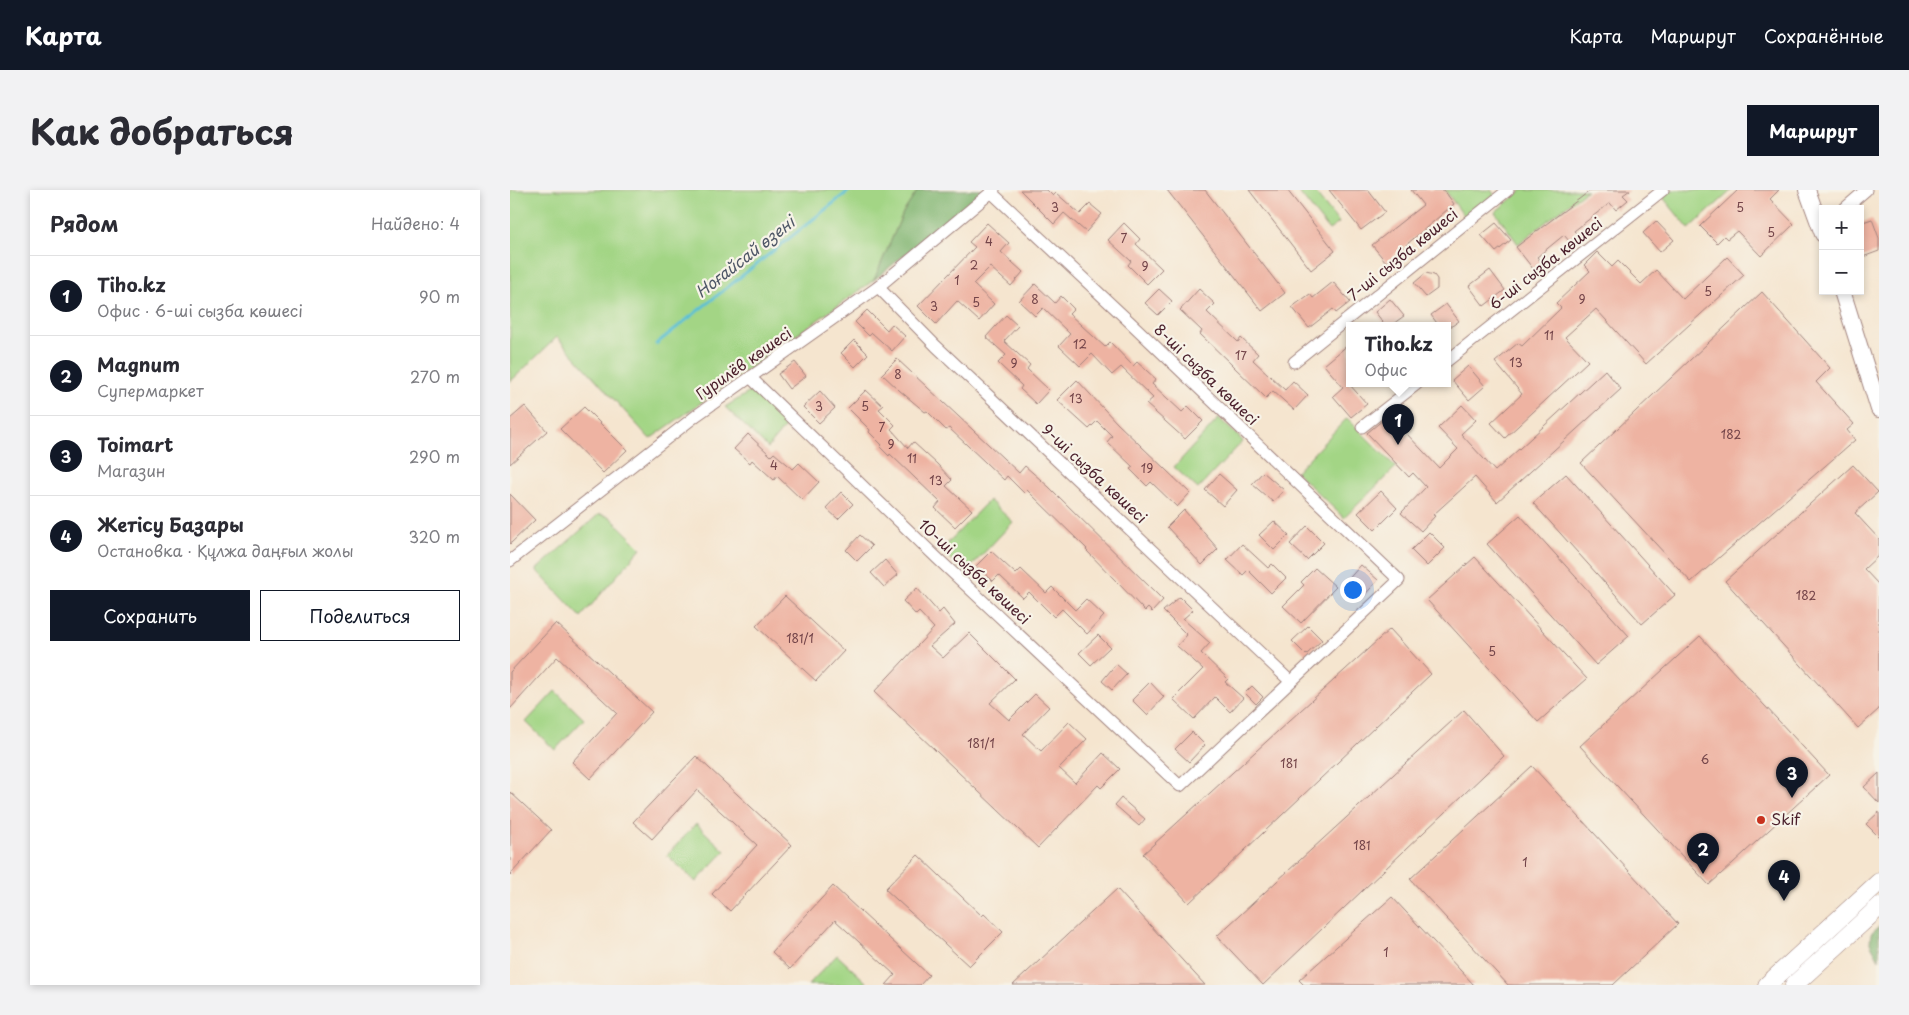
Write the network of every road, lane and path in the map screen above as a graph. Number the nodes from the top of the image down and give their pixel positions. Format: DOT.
graph roads {
  1 [pos="1508,190"];
  2 [pos="1663,190"];
  3 [pos="1806,190"];
  4 [pos="1866,190"];
  5 [pos="993,191"];
  6 [pos="1849,205"];
  7 [pos="1819,222"];
  8 [pos="878,287"];
  9 [pos="1843,295"];
  10 [pos="1451,358"];
  11 [pos="1294,362"];
  12 [pos="750,377"];
  13 [pos="1414,387"];
  14 [pos="1879,408"];
  15 [pos="1362,428"];
  16 [pos="510,561"];
  17 [pos="1290,681"];
  18 [pos="1879,882"];
  19 [pos="1879,907"];
  20 [pos="1766,985"];
  21 [pos="1794,985"];
  1 -- 11 [label="street, 7-ші сызба көшесі"];
  2 -- 10 [label="street, 6-ші сызба көшесі"];
  3 -- 7 [label="street"];
  4 -- 6 [label="street"];
  5 -- 8 [label="street, Гурилёв көшесі"];
  5 -- 17 [label="street, 8-ші сызба көшесі"];
  8 -- 12 [label="street, Гурилёв көшесі"];
  8 -- 17 [label="street, 9-ші сызба көшесі"];
  9 -- 14 [label="street"];
  12 -- 16 [label="street, Гурилёв көшесі"];
  12 -- 17 [label="street, 10-ші сызба көшесі"];
  13 -- 15 [label="street"];
  18 -- 20 [label="main road"];
  19 -- 21 [label="main road"];
}
